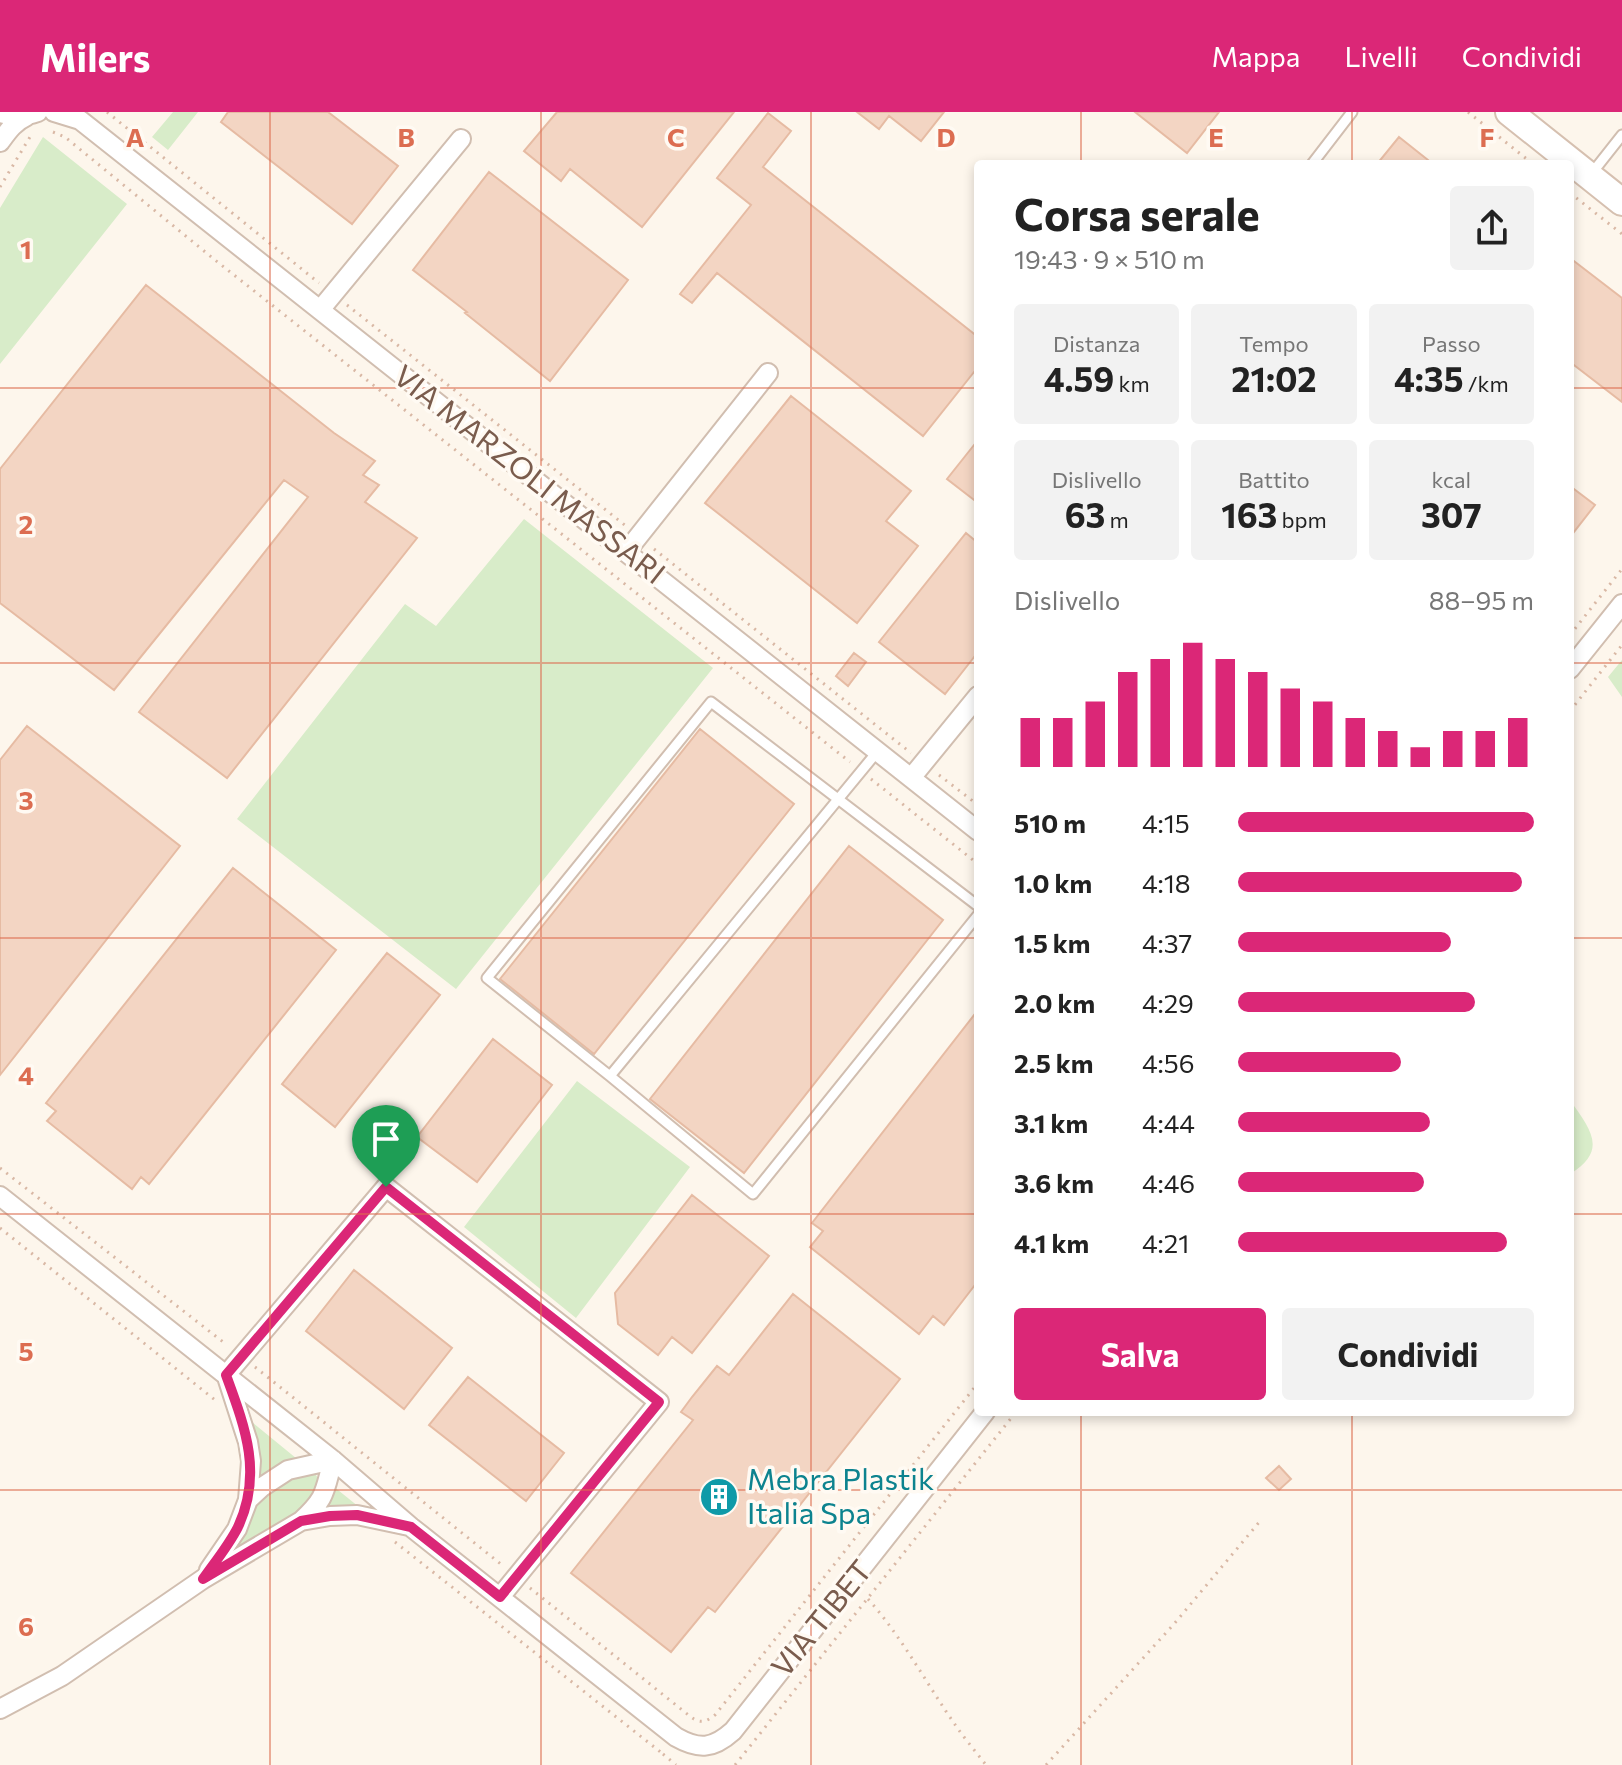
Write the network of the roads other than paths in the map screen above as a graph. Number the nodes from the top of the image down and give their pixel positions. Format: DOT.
graph roads {
  1 [pos="54,112"];
  2 [pos="1352,112"];
  3 [pos="1509,112"];
  4 [pos="0,113"];
  5 [pos="78,116"];
  6 [pos="36,122"];
  7 [pos="1622,135"];
  8 [pos="461,139"];
  9 [pos="0,142"];
  10 [pos="1315,160"];
  11 [pos="1556,160"];
  12 [pos="1580,184"];
  13 [pos="1622,202"];
  14 [pos="320,310"];
  15 [pos="768,373"];
  16 [pos="626,552"];
  17 [pos="1622,604"];
  18 [pos="1574,664"];
  19 [pos="974,701"];
  20 [pos="877,752"];
  21 [pos="911,778"];
  22 [pos="837,800"];
  23 [pos="974,828"];
  24 [pos="974,903"];
  25 [pos="974,920"];
  26 [pos="610,1076"];
  27 [pos="0,1196"];
  28 [pos="226,1375"];
  29 [pos="982,1416"];
  30 [pos="333,1460"];
  31 [pos="248,1500"];
  32 [pos="301,1521"];
  33 [pos="411,1527"];
  34 [pos="203,1579"];
  35 [pos="500,1597"];
  36 [pos="0,1709"];
  1 -- 5 [label="street, VIA MARZOLI MASSARI"];
  2 -- 10 [label="lane"];
  3 -- 11 [label="street"];
  4 -- 6 [label="street"];
  5 -- 14 [label="street, VIA MARZOLI MASSARI"];
  6 -- 9 [label="street"];
  7 -- 12 [label="lane"];
  8 -- 14 [label="street"];
  12 -- 13 [label="street"];
  14 -- 16 [label="street, VIA MARZOLI MASSARI"];
  15 -- 16 [label="street"];
  16 -- 20 [label="street, VIA MARZOLI MASSARI"];
  17 -- 18 [label="street"];
  19 -- 21 [label="street"];
  20 -- 21 [label="street, VIA MARZOLI MASSARI"];
  20 -- 22 [label="lane"];
  21 -- 23 [label="street, VIA MARZOLI MASSARI"];
  22 -- 24 [label="lane"];
  22 -- 26 [label="lane"];
  22 -- 26 [label="lane"];
  25 -- 26 [label="lane"];
  27 -- 28 [label="street"];
  28 -- 30 [label="street"];
  28 -- 31 [label="street"];
  28 -- 35 [label="street"];
  29 -- 35 [label="street, VIA TIBET"];
  30 -- 31 [label="street"];
  30 -- 32 [label="street"];
  30 -- 33 [label="street"];
  31 -- 34 [label="street"];
  32 -- 33 [label="street"];
  32 -- 34 [label="street"];
  33 -- 35 [label="street"];
  34 -- 36 [label="street"];
}
